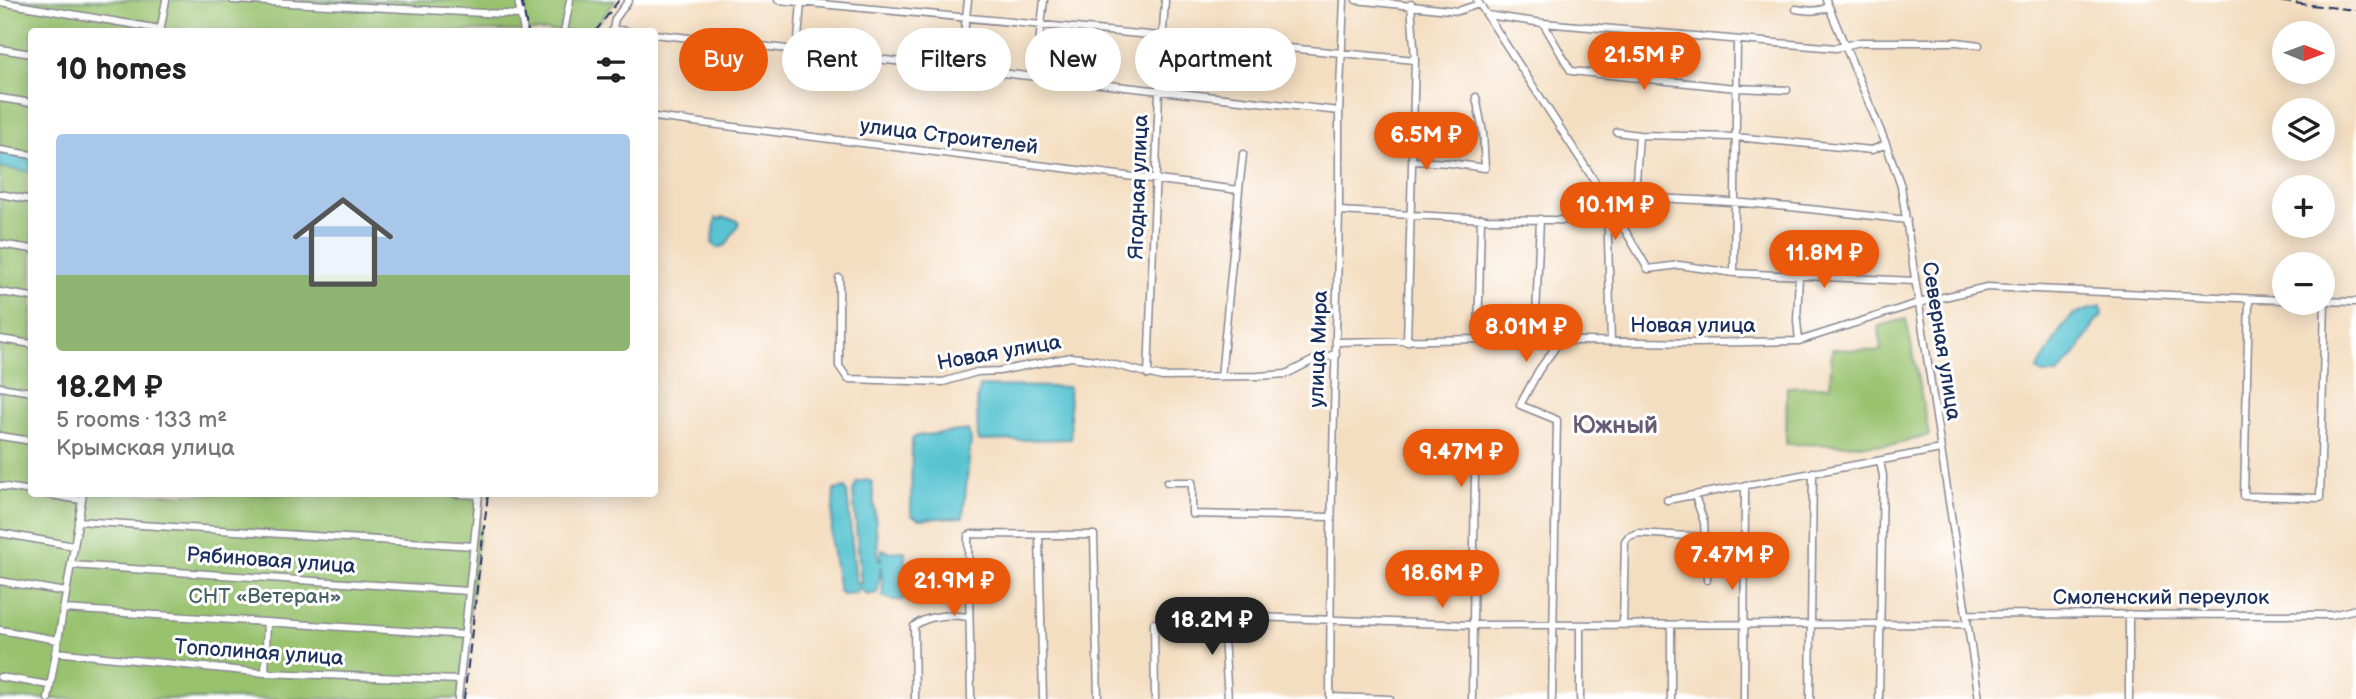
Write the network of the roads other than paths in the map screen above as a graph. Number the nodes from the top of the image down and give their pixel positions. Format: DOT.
graph roads {
  1 [pos="166,0"];
  2 [pos="233,0"];
  3 [pos="517,0"];
  4 [pos="570,0"];
  5 [pos="629,0"];
  6 [pos="778,0"];
  7 [pos="968,0"];
  8 [pos="1044,0"];
  9 [pos="1165,0"];
  10 [pos="1344,0"];
  11 [pos="1356,0"];
  12 [pos="801,1"];
  13 [pos="0,2"];
  14 [pos="1478,2"];
  15 [pos="1411,4"];
  16 [pos="1828,4"];
  17 [pos="1796,9"];
  18 [pos="521,15"];
  19 [pos="1487,15"];
  20 [pos="965,19"];
  21 [pos="1543,23"];
  22 [pos="1042,26"];
  23 [pos="149,28"];
  24 [pos="160,28"];
  25 [pos="523,28"];
  26 [pos="565,28"];
  27 [pos="613,28"];
  28 [pos="799,28"];
  29 [pos="964,28"];
  30 [pos="1163,28"];
  31 [pos="1135,34"];
  32 [pos="658,35"];
  33 [pos="1737,40"];
  34 [pos="1979,45"];
  35 [pos="1845,46"];
  36 [pos="0,49"];
  37 [pos="1296,49"];
  38 [pos="782,50"];
  39 [pos="28,53"];
  40 [pos="1341,53"];
  41 [pos="1415,60"];
  42 [pos="1736,88"];
  43 [pos="1787,90"];
  44 [pos="1159,91"];
  45 [pos="1476,97"];
  46 [pos="0,98"];
  47 [pos="28,102"];
  48 [pos="1339,111"];
  49 [pos="658,117"];
  50 [pos="1617,132"];
  51 [pos="1639,135"];
  52 [pos="1735,137"];
  53 [pos="1886,144"];
  54 [pos="0,150"];
  55 [pos="28,154"];
  56 [pos="1243,154"];
  57 [pos="1412,161"];
  58 [pos="1156,178"];
  59 [pos="1239,190"];
  60 [pos="0,194"];
  61 [pos="1635,197"];
  62 [pos="28,199"];
  63 [pos="1607,200"];
  64 [pos="1735,201"];
  65 [pos="1339,211"];
  66 [pos="1412,215"];
  67 [pos="1480,218"];
  68 [pos="1540,219"];
  69 [pos="1907,220"];
  70 [pos="1608,221"];
  71 [pos="0,244"];
  72 [pos="28,248"];
  73 [pos="1734,273"];
  74 [pos="1799,275"];
  75 [pos="839,278"];
  76 [pos="1915,281"];
  77 [pos="0,292"];
  78 [pos="28,296"];
  79 [pos="2249,299"];
  80 [pos="2272,300"];
  81 [pos="2335,302"];
  82 [pos="1918,303"];
  83 [pos="2356,303"];
  84 [pos="2323,315"];
  85 [pos="0,339"];
  86 [pos="1478,340"];
  87 [pos="1535,341"];
  88 [pos="1560,341"];
  89 [pos="1799,341"];
  90 [pos="1337,342"];
  91 [pos="1407,342"];
  92 [pos="1611,342"];
  93 [pos="28,343"];
  94 [pos="1336,354"];
  95 [pos="1148,375"];
  96 [pos="1222,377"];
  97 [pos="0,387"];
  98 [pos="28,391"];
  99 [pos="0,436"];
  100 [pos="28,440"];
  101 [pos="1941,449"];
  102 [pos="1880,461"];
  103 [pos="1475,470"];
  104 [pos="1813,472"];
  105 [pos="1167,482"];
  106 [pos="1745,485"];
  107 [pos="0,486"];
  108 [pos="28,490"];
  109 [pos="1695,496"];
  110 [pos="82,497"];
  111 [pos="479,497"];
  112 [pos="1667,500"];
  113 [pos="1331,517"];
  114 [pos="78,521"];
  115 [pos="0,534"];
  116 [pos="1039,535"];
  117 [pos="1706,537"];
  118 [pos="473,545"];
  119 [pos="74,546"];
  120 [pos="71,565"];
  121 [pos="1707,580"];
  122 [pos="0,581"];
  123 [pos="468,591"];
  124 [pos="66,592"];
  125 [pos="64,609"];
  126 [pos="2356,609"];
  127 [pos="1966,614"];
  128 [pos="2129,614"];
  129 [pos="968,617"];
  130 [pos="1331,620"];
  131 [pos="267,622"];
  132 [pos="1880,622"];
  133 [pos="1154,623"];
  134 [pos="1622,624"];
  135 [pos="1744,624"];
  136 [pos="1810,624"];
  137 [pos="1967,624"];
  138 [pos="1472,625"];
  139 [pos="1553,625"];
  140 [pos="1580,625"];
  141 [pos="1671,625"];
  142 [pos="0,630"];
  143 [pos="466,635"];
  144 [pos="58,640"];
  145 [pos="55,652"];
  146 [pos="265,673"];
  147 [pos="0,677"];
  148 [pos="460,680"];
  149 [pos="50,685"];
  150 [pos="1330,698"];
  151 [pos="48,699"];
  152 [pos="458,699"];
  153 [pos="915,699"];
  154 [pos="971,699"];
  155 [pos="1043,699"];
  156 [pos="1098,699"];
  157 [pos="1155,699"];
  158 [pos="1228,699"];
  159 [pos="1390,699"];
  160 [pos="1472,699"];
  161 [pos="1552,699"];
  162 [pos="1580,699"];
  163 [pos="1671,699"];
  164 [pos="1744,699"];
  165 [pos="1810,699"];
  166 [pos="1880,699"];
  167 [pos="1979,699"];
  168 [pos="2129,699"];
  1 -- 24 [label="street"];
  2 -- 18 [label="street"];
  3 -- 18 [label="street"];
  4 -- 26 [label="street"];
  5 -- 27 [label="street"];
  6 -- 12 [label="street"];
  7 -- 20 [label="street"];
  8 -- 22 [label="street"];
  9 -- 30 [label="street, Ягодная улица"];
  10 -- 40 [label="street, улица Мира"];
  11 -- 15 [label="street"];
  12 -- 20 [label="street"];
  12 -- 28 [label="street"];
  13 -- 23 [label="street"];
  14 -- 15 [label="street"];
  14 -- 19 [label="street"];
  15 -- 41 [label="street"];
  16 -- 17 [label="street"];
  16 -- 35 [label="street, Северная улица"];
  18 -- 25 [label="street"];
  19 -- 21 [label="street"];
  19 -- 63 [label="street"];
  20 -- 22 [label="street"];
  20 -- 29 [label="street"];
  21 -- 33 [label="street"];
  21 -- 42 [label="street"];
  22 -- 31 [label="street"];
  32 -- 38 [label="street"];
  33 -- 35 [label="street"];
  33 -- 42 [label="street"];
  34 -- 35 [label="street"];
  35 -- 53 [label="street, Северная улица"];
  36 -- 39 [label="street"];
  37 -- 40 [label="street"];
  40 -- 41 [label="street"];
  40 -- 48 [label="street, улица Мира"];
  41 -- 57 [label="street"];
  42 -- 43 [label="street"];
  42 -- 52 [label="street"];
  44 -- 48 [label="street"];
  44 -- 58 [label="street, Ягодная улица"];
  45 -- 57 [label="street"];
  46 -- 47 [label="street"];
  48 -- 65 [label="street, улица Мира"];
  49 -- 58 [label="street, улица Строителей"];
  50 -- 51 [label="street"];
  51 -- 52 [label="street"];
  51 -- 61 [label="street"];
  52 -- 53 [label="street"];
  52 -- 64 [label="street"];
  53 -- 69 [label="street, Северная улица"];
  54 -- 55 [label="street"];
  56 -- 59 [label="street"];
  57 -- 66 [label="street"];
  58 -- 59 [label="street, улица Строителей"];
  58 -- 95 [label="street, Ягодная улица"];
  59 -- 96 [label="street"];
  60 -- 62 [label="street"];
  61 -- 63 [label="street"];
  61 -- 64 [label="street"];
  63 -- 70 [label="street"];
  63 -- 73 [label="street"];
  64 -- 69 [label="street"];
  64 -- 73 [label="street"];
  65 -- 66 [label="street"];
  65 -- 90 [label="street, улица Мира"];
  66 -- 67 [label="street"];
  66 -- 91 [label="street"];
  67 -- 68 [label="street"];
  67 -- 86 [label="street"];
  68 -- 70 [label="street"];
  68 -- 87 [label="street"];
  69 -- 76 [label="street, Северная улица"];
  70 -- 92 [label="street"];
  71 -- 72 [label="street"];
  73 -- 74 [label="street"];
  74 -- 76 [label="street"];
  74 -- 89 [label="street"];
  75 -- 95 [label="street, Новая улица"];
  76 -- 82 [label="street, Северная улица"];
  77 -- 78 [label="street"];
  79 -- 80 [label="street, Новая улица"];
  79 -- 82 [label="street, Новая улица"];
  79 -- 84 [label="street"];
  81 -- 83 [label="street"];
  82 -- 89 [label="street, Новая улица"];
  82 -- 101 [label="street, Северная улица"];
  85 -- 93 [label="street"];
  86 -- 87 [label="street, Новая улица"];
  86 -- 91 [label="street, Новая улица"];
  87 -- 88 [label="street, Новая улица"];
  88 -- 92 [label="street, Новая улица"];
  88 -- 139 [label="street"];
  89 -- 92 [label="street, Новая улица"];
  90 -- 91 [label="street, Новая улица"];
  90 -- 94 [label="street, улица Мира"];
  94 -- 96 [label="street, Новая улица"];
  94 -- 113 [label="street, улица Мира"];
  95 -- 96 [label="street, Новая улица"];
  97 -- 98 [label="street"];
  99 -- 100 [label="street"];
  101 -- 102 [label="street"];
  101 -- 127 [label="street, Северная улица"];
  102 -- 104 [label="street"];
  102 -- 132 [label="street"];
  103 -- 138 [label="street"];
  104 -- 106 [label="street"];
  104 -- 136 [label="street"];
  105 -- 113 [label="street"];
  106 -- 109 [label="street"];
  106 -- 135 [label="street"];
  107 -- 108 [label="street"];
  109 -- 112 [label="street"];
  109 -- 117 [label="street"];
  110 -- 114 [label="street"];
  111 -- 118 [label="street"];
  113 -- 130 [label="street, улица Мира"];
  114 -- 118 [label="street"];
  114 -- 119 [label="street"];
  115 -- 119 [label="street"];
  116 -- 129 [label="street"];
  116 -- 155 [label="street"];
  116 -- 156 [label="street"];
  117 -- 121 [label="street"];
  117 -- 134 [label="street"];
  118 -- 123 [label="street"];
  119 -- 120 [label="street"];
  120 -- 123 [label="street, Рябиновая улица"];
  120 -- 124 [label="street"];
  122 -- 124 [label="street"];
  123 -- 143 [label="street"];
  124 -- 125 [label="street"];
  125 -- 131 [label="street"];
  125 -- 144 [label="street"];
  126 -- 128 [label="street, Смоленский переулок"];
  127 -- 128 [label="street, Смоленский переулок"];
  127 -- 137 [label="street, Северная улица"];
  128 -- 168 [label="street"];
  129 -- 153 [label="street"];
  129 -- 154 [label="street"];
  130 -- 138 [label="street"];
  130 -- 150 [label="street, улица Мира"];
  130 -- 158 [label="street"];
  131 -- 143 [label="street"];
  131 -- 146 [label="street"];
  132 -- 136 [label="street"];
  132 -- 137 [label="street"];
  132 -- 166 [label="street"];
  133 -- 157 [label="street"];
  134 -- 140 [label="street"];
  134 -- 141 [label="street"];
  135 -- 136 [label="street"];
  135 -- 141 [label="street"];
  135 -- 164 [label="street"];
  136 -- 165 [label="street"];
  137 -- 167 [label="street, Северная улица"];
  138 -- 139 [label="street"];
  138 -- 160 [label="street"];
  139 -- 140 [label="street"];
  139 -- 161 [label="street"];
  140 -- 162 [label="street"];
  141 -- 163 [label="street"];
  142 -- 144 [label="street"];
  143 -- 148 [label="street"];
  144 -- 145 [label="street"];
  145 -- 146 [label="street, Тополиная улица"];
  145 -- 149 [label="street"];
  146 -- 148 [label="street, Тополиная улица"];
  147 -- 149 [label="street"];
  148 -- 152 [label="street"];
  149 -- 151 [label="street"];
  150 -- 159 [label="street"];
}
